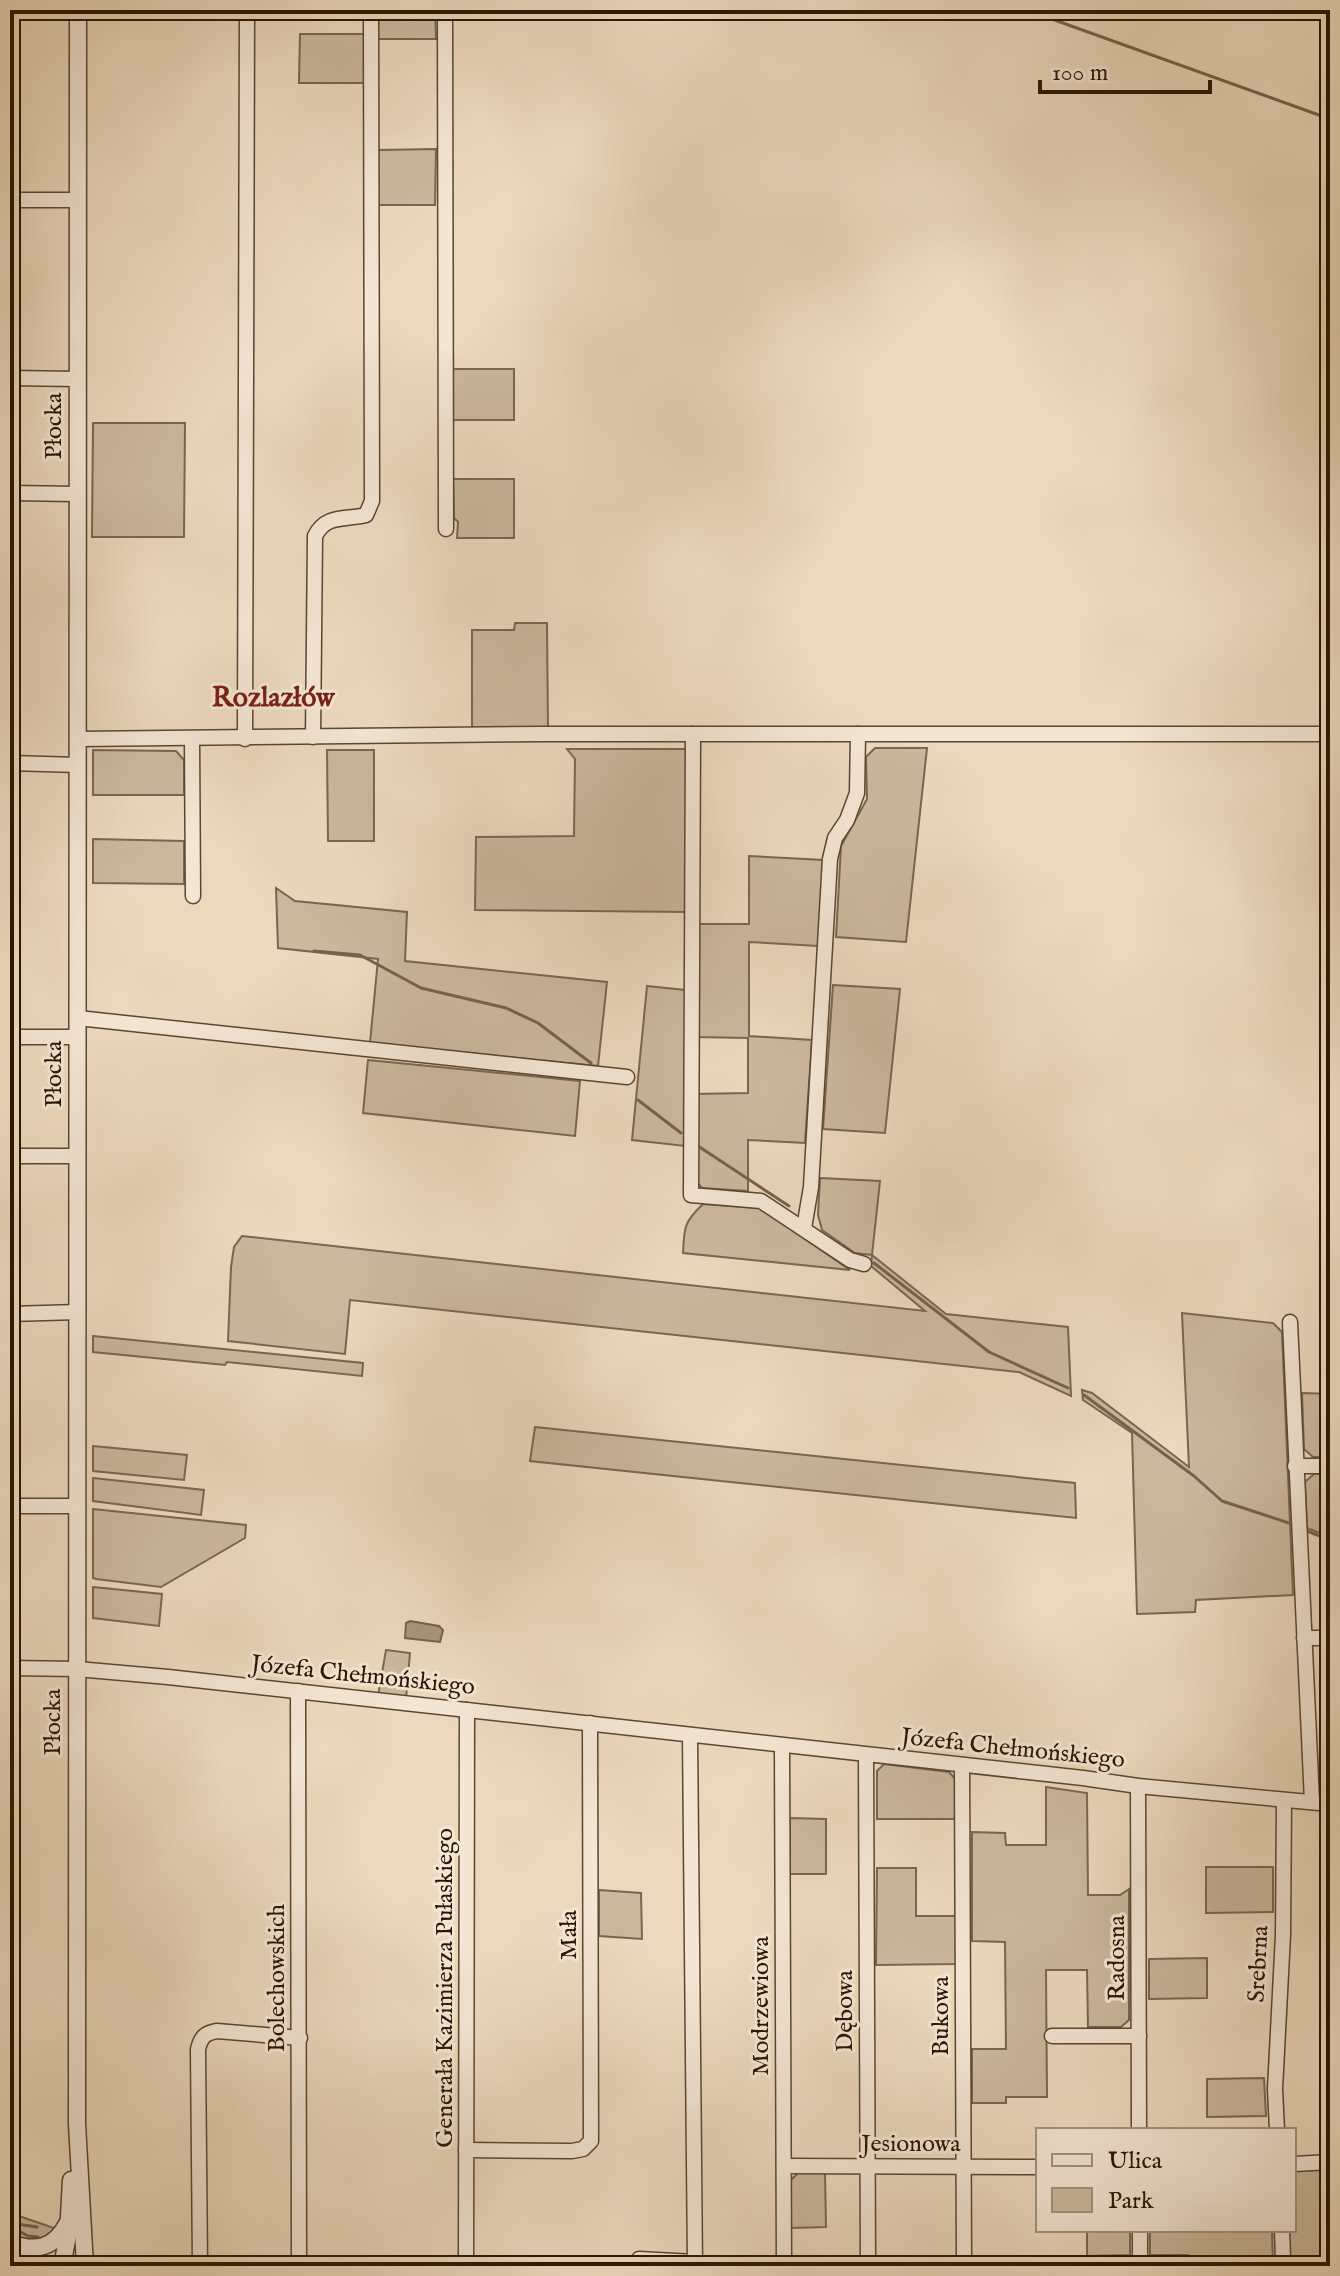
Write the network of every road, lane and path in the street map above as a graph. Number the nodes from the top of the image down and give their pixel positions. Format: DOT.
graph roads {
  1 [pos="78,10"];
  2 [pos="247,10"];
  3 [pos="371,10"];
  4 [pos="445,10"];
  5 [pos="10,200"];
  6 [pos="78,200"];
  7 [pos="10,378"];
  8 [pos="78,379"];
  9 [pos="10,493"];
  10 [pos="78,494"];
  11 [pos="446,529"];
  12 [pos="693,734"];
  13 [pos="858,734"];
  14 [pos="1330,734"];
  15 [pos="313,737"];
  16 [pos="78,739"];
  17 [pos="192,739"];
  18 [pos="245,739"];
  19 [pos="10,763"];
  20 [pos="78,765"];
  21 [pos="193,896"];
  22 [pos="78,1018"];
  23 [pos="10,1037"];
  24 [pos="78,1037"];
  25 [pos="627,1077"];
  26 [pos="10,1156"];
  27 [pos="78,1156"];
  28 [pos="804,1228"];
  29 [pos="864,1264"];
  30 [pos="78,1312"];
  31 [pos="10,1314"];
  32 [pos="1290,1322"];
  33 [pos="1295,1466"];
  34 [pos="1330,1466"];
  35 [pos="10,1506"];
  36 [pos="78,1506"];
  37 [pos="1304,1638"];
  38 [pos="1330,1638"];
  39 [pos="10,1668"];
  40 [pos="77,1669"];
  41 [pos="298,1691"];
  42 [pos="467,1710"];
  43 [pos="590,1723"];
  44 [pos="690,1735"];
  45 [pos="782,1746"];
  46 [pos="866,1755"];
  47 [pos="962,1765"];
  48 [pos="1138,1786"];
  49 [pos="1284,1800"];
  50 [pos="1312,1802"];
  51 [pos="1330,1804"];
  52 [pos="1052,2036"];
  53 [pos="1139,2036"];
  54 [pos="300,2038"];
  55 [pos="1139,2128"];
  56 [pos="1277,2128"];
  57 [pos="77,2139"];
  58 [pos="466,2150"];
  59 [pos="1330,2162"];
  60 [pos="1296,2164"];
  61 [pos="784,2166"];
  62 [pos="868,2166"];
  63 [pos="963,2166"];
  64 [pos="1036,2167"];
  65 [pos="69,2219"];
  66 [pos="1140,2232"];
  67 [pos="1282,2232"];
  68 [pos="10,2243"];
  69 [pos="84,2243"];
  70 [pos="639,2259"];
  71 [pos="1283,2259"];
  72 [pos="695,2264"];
  73 [pos="44,2266"];
  74 [pos="62,2266"];
  75 [pos="77,2266"];
  76 [pos="85,2266"];
  77 [pos="200,2266"];
  78 [pos="299,2266"];
  79 [pos="466,2266"];
  80 [pos="784,2266"];
  81 [pos="868,2266"];
  82 [pos="964,2266"];
  83 [pos="1140,2266"];
  1 -- 6 [label="street, Płocka"];
  2 -- 18 [label="street"];
  3 -- 15 [label="street"];
  4 -- 11 [label="street"];
  5 -- 6 [label="street"];
  6 -- 8 [label="street, Płocka"];
  7 -- 8 [label="street"];
  8 -- 10 [label="street, Płocka"];
  9 -- 10 [label="street"];
  10 -- 16 [label="street, Płocka"];
  12 -- 13 [label="street"];
  12 -- 15 [label="street"];
  12 -- 28 [label="street"];
  13 -- 14 [label="street"];
  13 -- 28 [label="street"];
  15 -- 18 [label="street"];
  16 -- 17 [label="street"];
  16 -- 20 [label="street, Płocka"];
  17 -- 18 [label="street"];
  17 -- 21 [label="street"];
  19 -- 20 [label="street"];
  20 -- 22 [label="street, Płocka"];
  22 -- 24 [label="street, Płocka"];
  22 -- 25 [label="street"];
  23 -- 24 [label="street"];
  24 -- 27 [label="street, Płocka"];
  26 -- 27 [label="street"];
  27 -- 30 [label="street, Płocka"];
  28 -- 29 [label="street"];
  30 -- 31 [label="street"];
  30 -- 36 [label="street, Płocka"];
  32 -- 33 [label="street"];
  33 -- 34 [label="street"];
  33 -- 37 [label="street"];
  35 -- 36 [label="street"];
  36 -- 40 [label="street, Płocka"];
  37 -- 38 [label="street"];
  37 -- 50 [label="street"];
  39 -- 40 [label="street, Józefa Chełmońskiego"];
  40 -- 41 [label="street, Józefa Chełmońskiego"];
  40 -- 57 [label="street, Płocka"];
  41 -- 42 [label="street, Józefa Chełmońskiego"];
  41 -- 54 [label="street, Bolechowskich"];
  42 -- 43 [label="street, Józefa Chełmońskiego"];
  42 -- 58 [label="street, Generała Kazimierza Pułaskiego"];
  43 -- 44 [label="street, Józefa Chełmońskiego"];
  43 -- 58 [label="street, Mała"];
  44 -- 45 [label="street, Józefa Chełmońskiego"];
  44 -- 72 [label="street"];
  45 -- 46 [label="street, Józefa Chełmońskiego"];
  45 -- 61 [label="street, Modrzewiowa"];
  46 -- 47 [label="street, Józefa Chełmońskiego"];
  46 -- 62 [label="street, Dębowa"];
  47 -- 48 [label="street, Józefa Chełmońskiego"];
  47 -- 63 [label="street, Bukowa"];
  48 -- 49 [label="street, Józefa Chełmońskiego"];
  48 -- 53 [label="street, Radosna"];
  49 -- 50 [label="street, Józefa Chełmońskiego"];
  49 -- 56 [label="street, Srebrna"];
  50 -- 51 [label="street, Józefa Chełmońskiego"];
  52 -- 53 [label="street"];
  53 -- 55 [label="street, Radosna"];
  54 -- 77 [label="street"];
  54 -- 78 [label="street, Bolechowskich"];
  57 -- 65 [label="street, Płocka"];
  57 -- 69 [label="street, Płocka"];
  58 -- 79 [label="street, Generała Kazimierza Pułaskiego"];
  59 -- 60 [label="street"];
  61 -- 62 [label="street, Jesionowa"];
  61 -- 80 [label="street, Modrzewiowa"];
  62 -- 63 [label="street, Jesionowa"];
  62 -- 81 [label="street, Dębowa"];
  63 -- 64 [label="street, Jesionowa"];
  63 -- 82 [label="street, Bukowa"];
  65 -- 68 [label="street"];
  65 -- 74 [label="street, Płocka"];
  66 -- 83 [label="street"];
  67 -- 71 [label="street"];
  68 -- 73 [label="street"];
  69 -- 75 [label="street"];
  69 -- 76 [label="street, Płocka"];
  70 -- 72 [label="street"];
}
